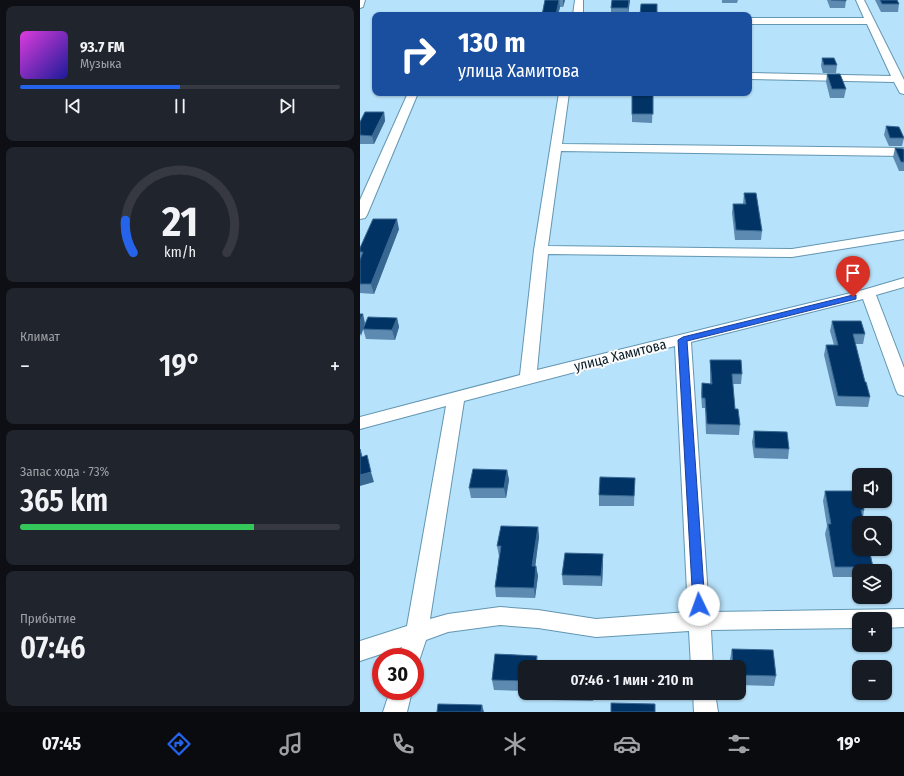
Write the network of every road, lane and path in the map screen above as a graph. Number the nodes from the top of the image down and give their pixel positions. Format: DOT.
graph roads {
  1 [pos="361,0"];
  2 [pos="579,0"];
  3 [pos="860,0"];
  4 [pos="360,4"];
  5 [pos="578,12"];
  6 [pos="870,21"];
  7 [pos="752,22"];
  8 [pos="752,76"];
  9 [pos="898,79"];
  10 [pos="904,91"];
  11 [pos="412,96"];
  12 [pos="564,96"];
  13 [pos="555,147"];
  14 [pos="904,152"];
  15 [pos="360,215"];
  16 [pos="904,235"];
  17 [pos="541,250"];
  18 [pos="904,282"];
  19 [pos="868,293"];
  20 [pos="683,340"];
  21 [pos="528,378"];
  22 [pos="904,390"];
  23 [pos="456,398"];
  24 [pos="360,423"];
  25 [pos="904,618"];
  26 [pos="700,621"];
  27 [pos="417,632"];
  28 [pos="413,648"];
  29 [pos="360,651"];
  30 [pos="702,660"];
  31 [pos="398,700"];
  32 [pos="705,700"];
  33 [pos="395,712"];
  34 [pos="706,712"];
  1 -- 4 [label="street"];
  2 -- 5 [label="street"];
  3 -- 6 [label="street"];
  6 -- 7 [label="street"];
  6 -- 9 [label="street"];
  8 -- 9 [label="street"];
  9 -- 10 [label="street"];
  11 -- 15 [label="street"];
  12 -- 13 [label="street"];
  13 -- 14 [label="street"];
  13 -- 17 [label="street"];
  16 -- 17 [label="street"];
  17 -- 21 [label="street"];
  18 -- 19 [label="street, улица Хамитова"];
  19 -- 20 [label="street, улица Хамитова"];
  19 -- 22 [label="street"];
  20 -- 21 [label="street, улица Хамитова"];
  20 -- 26 [label="street"];
  21 -- 23 [label="street, улица Хамитова"];
  23 -- 24 [label="street, улица Хамитова"];
  23 -- 27 [label="street"];
  25 -- 26 [label="street"];
  26 -- 27 [label="street"];
  26 -- 30 [label="street"];
  27 -- 28 [label="street"];
  27 -- 29 [label="street"];
  31 -- 33 [label="street"];
  32 -- 34 [label="street"];
}
